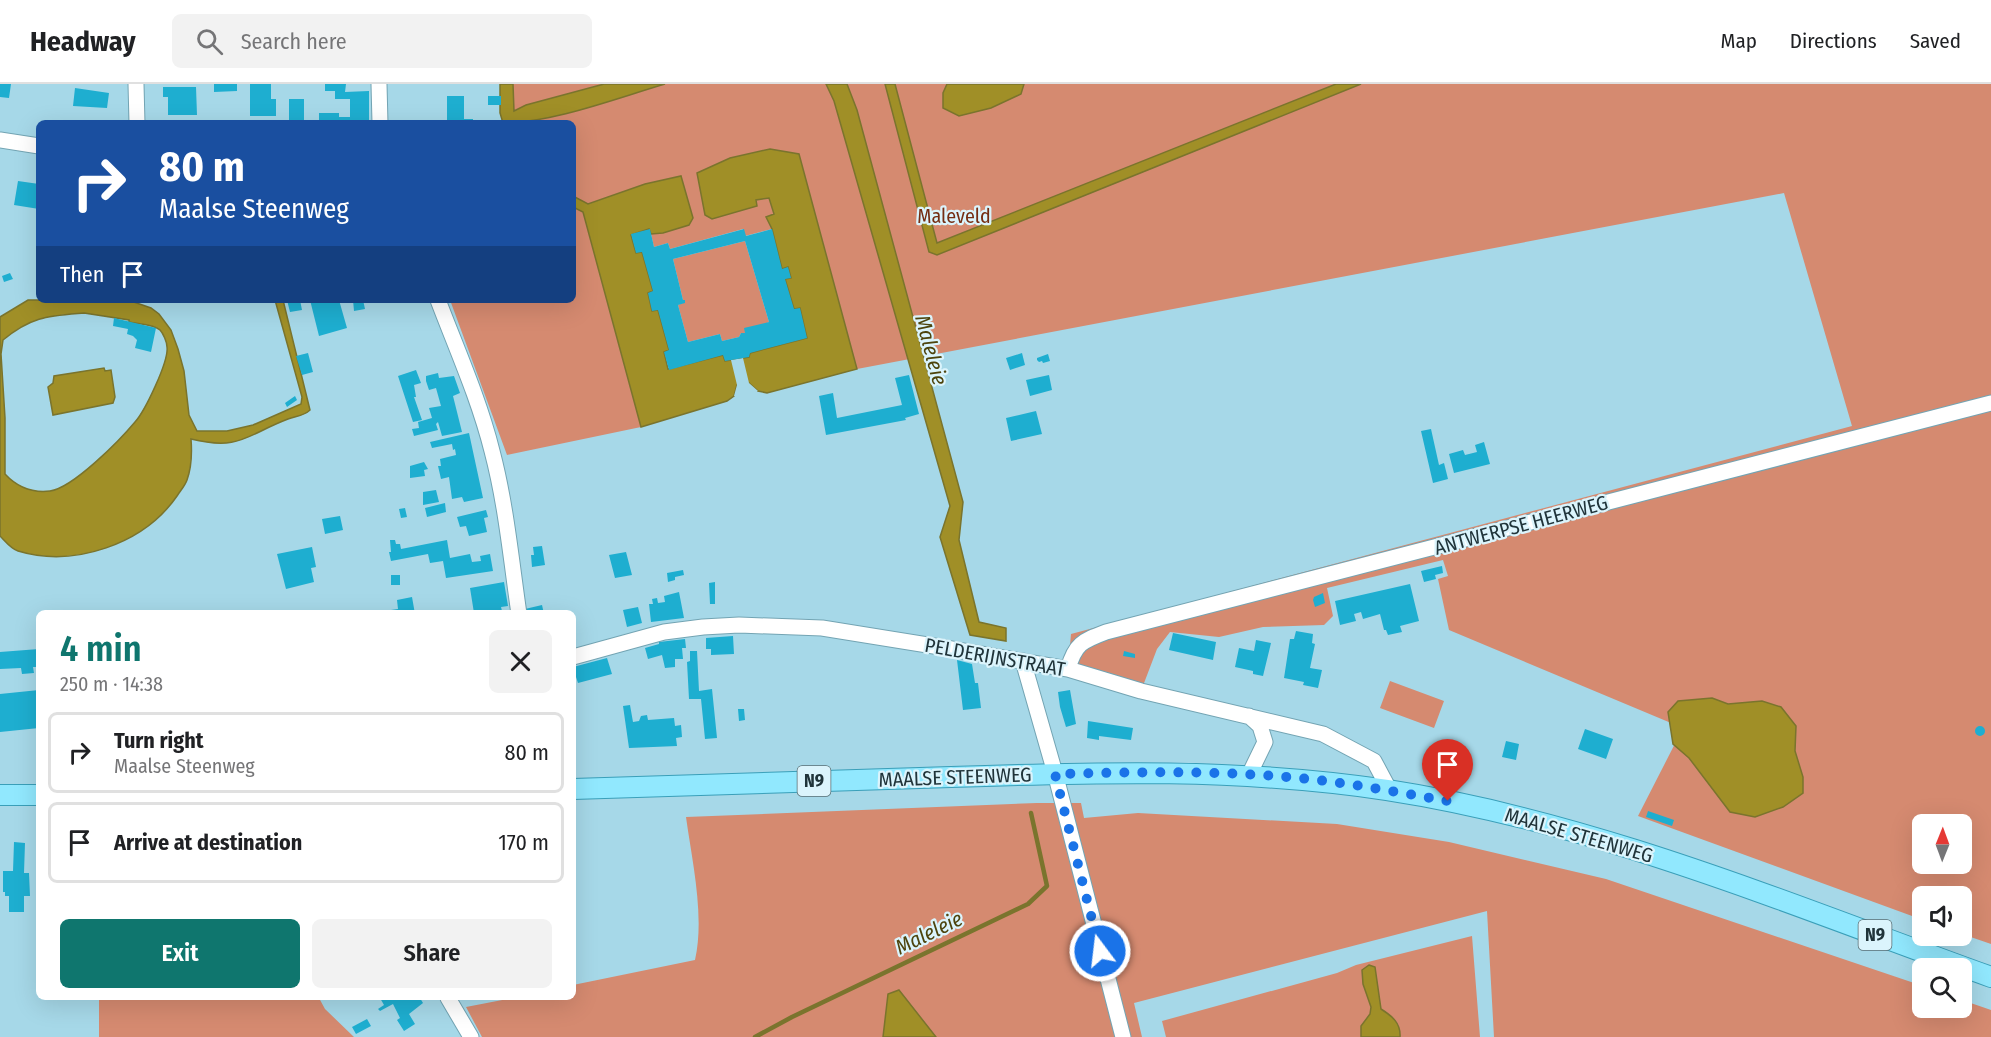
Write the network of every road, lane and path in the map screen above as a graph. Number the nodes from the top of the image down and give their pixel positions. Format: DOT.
graph roads {
  1 [pos="136,84"];
  2 [pos="379,84"];
  3 [pos="137,120"];
  4 [pos="380,120"];
  5 [pos="0,140"];
  6 [pos="36,146"];
  7 [pos="439,303"];
  8 [pos="1991,403"];
  9 [pos="518,610"];
  10 [pos="576,656"];
  11 [pos="1023,661"];
  12 [pos="1068,669"];
  13 [pos="1250,716"];
  14 [pos="1055,774"];
  15 [pos="1249,775"];
  16 [pos="576,789"];
  17 [pos="1390,790"];
  18 [pos="0,795"];
  19 [pos="36,795"];
  20 [pos="1991,977"];
  21 [pos="449,1000"];
  22 [pos="471,1037"];
  23 [pos="1123,1037"];
  1 -- 3 [label="street"];
  2 -- 4 [label="street"];
  5 -- 6 [label="street"];
  7 -- 9 [label="street"];
  8 -- 12 [label="street, ANTWERPSE HEERWEG"];
  10 -- 11 [label="street, PELDERIJNSTRAAT"];
  11 -- 12 [label="street, PELDERIJNSTRAAT"];
  11 -- 14 [label="street"];
  12 -- 13 [label="street, PELDERIJNSTRAAT"];
  13 -- 15 [label="street"];
  13 -- 17 [label="street, PELDERIJNSTRAAT"];
  14 -- 15 [label="main road, MAALSE STEENWEG / N9"];
  14 -- 16 [label="main road, MAALSE STEENWEG / N9"];
  14 -- 23 [label="street"];
  15 -- 17 [label="main road, MAALSE STEENWEG / N9"];
  17 -- 20 [label="main road, MAALSE STEENWEG / N9"];
  18 -- 19 [label="main road"];
  21 -- 22 [label="street"];
}
